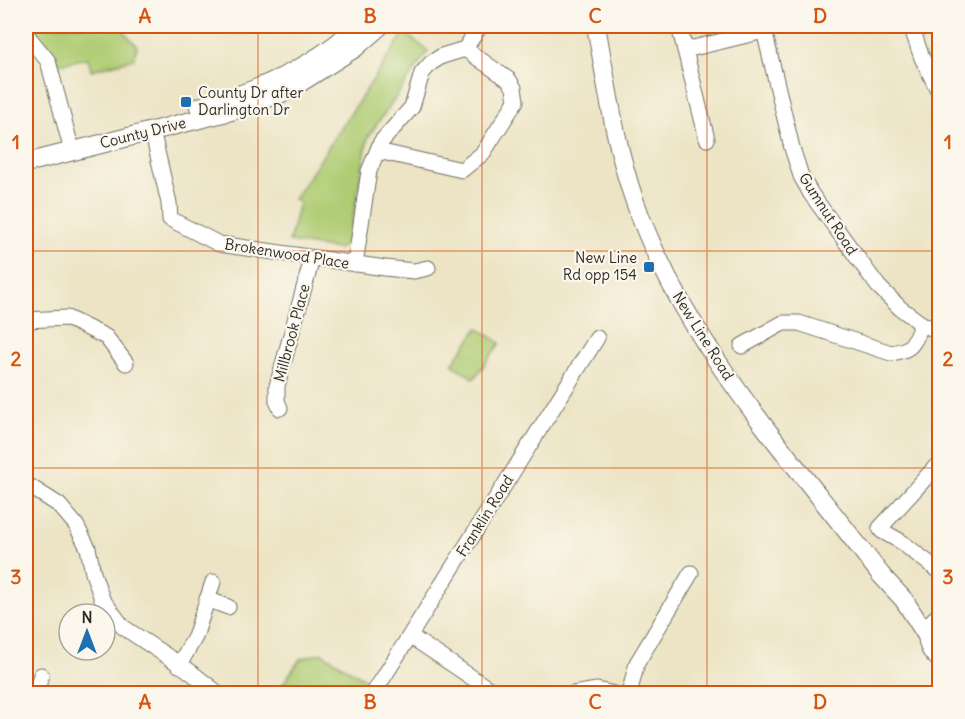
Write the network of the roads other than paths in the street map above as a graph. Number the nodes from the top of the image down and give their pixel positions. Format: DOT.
graph roads {
  1 [pos="357,26"];
  2 [pos="380,26"];
  3 [pos="480,26"];
  4 [pos="596,26"];
  5 [pos="679,26"];
  6 [pos="911,26"];
  7 [pos="764,28"];
  8 [pos="26,34"];
  9 [pos="465,49"];
  10 [pos="685,50"];
  11 [pos="939,94"];
  12 [pos="152,130"];
  13 [pos="707,139"];
  14 [pos="70,145"];
  15 [pos="26,151"];
  16 [pos="378,151"];
  17 [pos="26,163"];
  18 [pos="312,259"];
  19 [pos="355,264"];
  20 [pos="428,268"];
  21 [pos="26,320"];
  22 [pos="922,324"];
  23 [pos="939,332"];
  24 [pos="597,338"];
  25 [pos="742,346"];
  26 [pos="126,363"];
  27 [pos="280,408"];
  28 [pos="939,462"];
  29 [pos="26,484"];
  30 [pos="939,571"];
  31 [pos="691,573"];
  32 [pos="213,582"];
  33 [pos="207,600"];
  34 [pos="904,600"];
  35 [pos="228,607"];
  36 [pos="939,615"];
  37 [pos="410,636"];
  38 [pos="927,636"];
  39 [pos="938,658"];
  40 [pos="179,664"];
  41 [pos="41,675"];
  42 [pos="939,676"];
  43 [pos="36,693"];
  44 [pos="219,693"];
  45 [pos="373,693"];
  46 [pos="507,693"];
  47 [pos="573,693"];
  48 [pos="614,693"];
  49 [pos="629,693"];
  1 -- 14 [label="main road, County Drive"];
  2 -- 12 [label="main road, County Drive"];
  3 -- 9 [label="street"];
  4 -- 34 [label="main road, New Line Road"];
  5 -- 10 [label="street"];
  6 -- 11 [label="street"];
  7 -- 10 [label="street"];
  7 -- 22 [label="street, Gumnut Road"];
  8 -- 14 [label="street"];
  9 -- 16 [label="street"];
  9 -- 16 [label="street"];
  10 -- 13 [label="street"];
  12 -- 14 [label="main road, County Drive"];
  12 -- 18 [label="street, Brokenwood Place"];
  14 -- 15 [label="main road, County Drive"];
  14 -- 17 [label="main road, County Drive"];
  16 -- 19 [label="street"];
  18 -- 19 [label="street, Brokenwood Place"];
  18 -- 27 [label="street, Millbrook Place"];
  19 -- 20 [label="street, Brokenwood Place"];
  21 -- 26 [label="street"];
  22 -- 23 [label="street, Gumnut Road"];
  22 -- 25 [label="street"];
  24 -- 37 [label="street, Franklin Road"];
  28 -- 30 [label="street"];
  29 -- 40 [label="street"];
  31 -- 49 [label="street"];
  32 -- 33 [label="street"];
  33 -- 35 [label="street"];
  33 -- 40 [label="street"];
  34 -- 36 [label="main road, New Line Road"];
  34 -- 38 [label="main road, New Line Road"];
  36 -- 38 [label="main road"];
  37 -- 45 [label="street, Franklin Road"];
  37 -- 46 [label="street"];
  38 -- 39 [label="main road, New Line Road"];
  39 -- 42 [label="main road"];
  40 -- 44 [label="street"];
  41 -- 43 [label="street"];
  47 -- 48 [label="street"];
}
